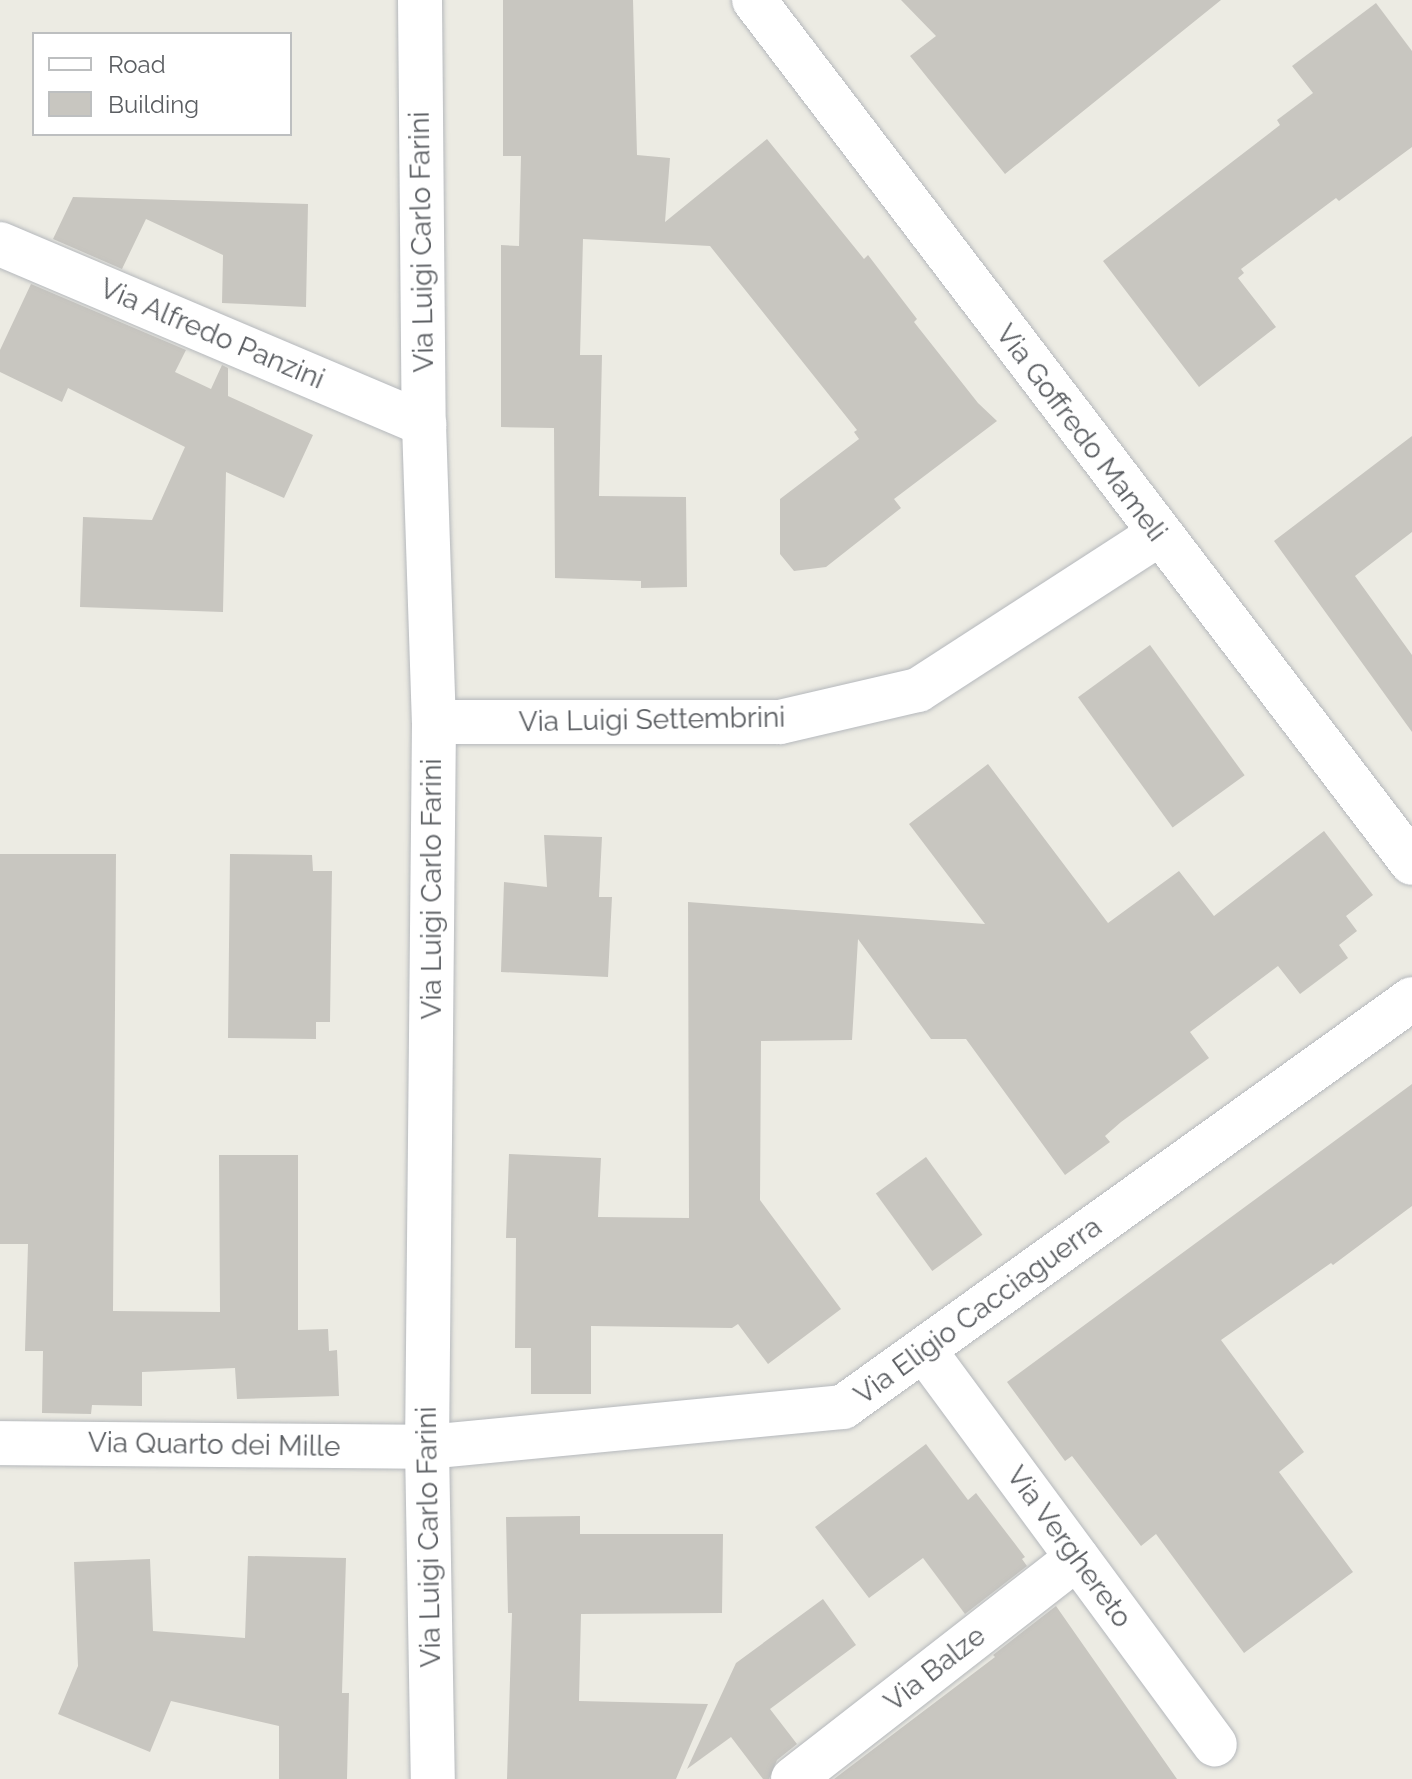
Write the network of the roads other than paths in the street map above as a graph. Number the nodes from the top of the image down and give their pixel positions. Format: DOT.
graph roads {
  1 [pos="420,0"];
  2 [pos="754,0"];
  3 [pos="0,244"];
  4 [pos="424,424"];
  5 [pos="1158,535"];
  6 [pos="434,722"];
  7 [pos="1412,863"];
  8 [pos="1412,999"];
  9 [pos="924,1350"];
  10 [pos="0,1443"];
  11 [pos="427,1447"];
  12 [pos="1077,1558"];
  13 [pos="1215,1744"];
  14 [pos="433,1779"];
  15 [pos="793,1779"];
  1 -- 4 [label="street, Via Luigi Carlo Farini"];
  2 -- 5 [label="street, Via Goffredo Mameli"];
  3 -- 4 [label="street, Via Alfredo Panzini"];
  4 -- 6 [label="street, Via Luigi Carlo Farini"];
  5 -- 6 [label="street, Via Luigi Settembrini"];
  5 -- 7 [label="street, Via Goffredo Mameli"];
  6 -- 11 [label="street, Via Luigi Carlo Farini"];
  8 -- 9 [label="street, Via Eligio Cacciaguerra"];
  9 -- 11 [label="street, Via Eligio Cacciaguerra"];
  9 -- 12 [label="street, Via Verghereto"];
  10 -- 11 [label="street, Via Quarto dei Mille"];
  11 -- 14 [label="street, Via Luigi Carlo Farini"];
  12 -- 13 [label="street, Via Verghereto"];
  12 -- 15 [label="street, Via Balze"];
}
